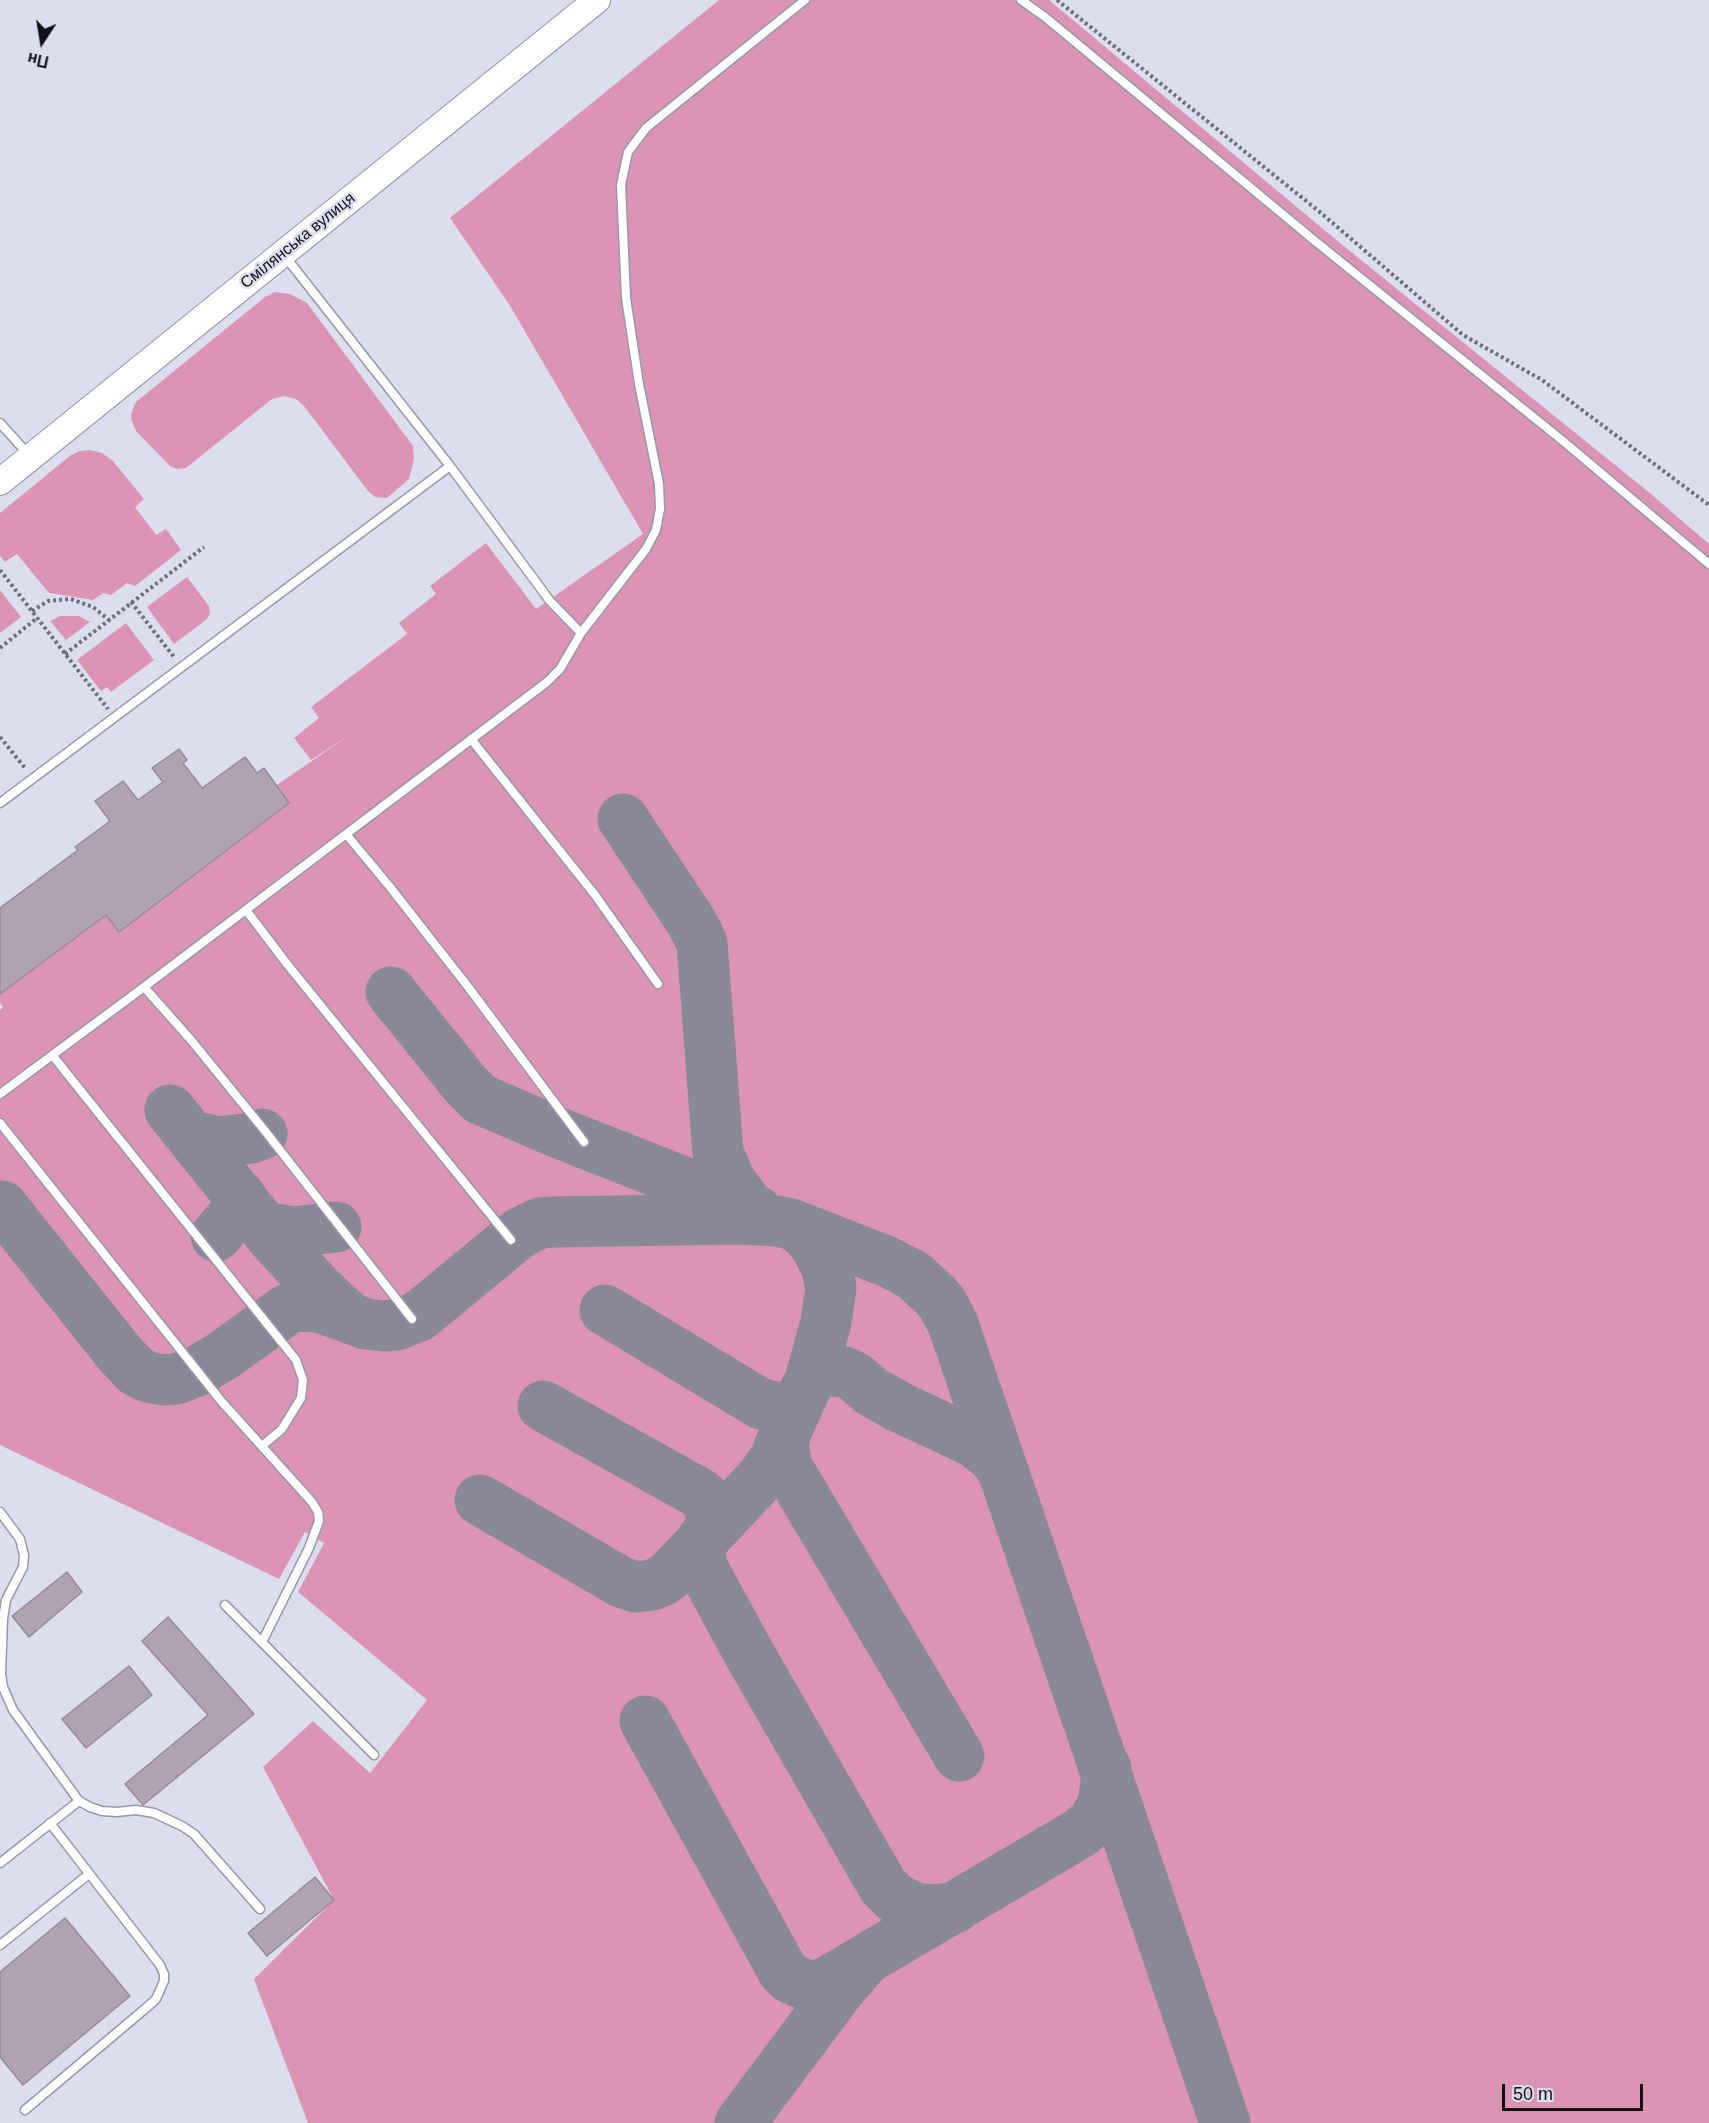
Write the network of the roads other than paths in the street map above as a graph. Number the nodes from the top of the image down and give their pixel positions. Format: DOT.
graph roads {
  1 [pos="597,0"];
  2 [pos="805,0"];
  3 [pos="1021,0"];
  4 [pos="282,253"];
  5 [pos="0,423"];
  6 [pos="31,457"];
  7 [pos="450,466"];
  8 [pos="0,482"];
  9 [pos="1709,564"];
  10 [pos="581,633"];
  11 [pos="471,739"];
  12 [pos="0,803"];
  13 [pos="346,834"];
  14 [pos="246,910"];
  15 [pos="658,984"];
  16 [pos="144,987"];
  17 [pos="52,1056"];
  18 [pos="0,1094"];
  19 [pos="0,1124"];
  20 [pos="584,1142"];
  21 [pos="511,1240"];
  22 [pos="412,1319"];
  23 [pos="262,1446"];
  24 [pos="0,1512"];
  25 [pos="225,1605"];
  26 [pos="262,1642"];
  27 [pos="374,1755"];
  28 [pos="79,1801"];
  29 [pos="50,1823"];
  30 [pos="0,1863"];
  31 [pos="89,1874"];
  32 [pos="260,1909"];
  33 [pos="0,1945"];
  34 [pos="25,2110"];
  1 -- 4 [label="main road, Смілянська вулиця"];
  2 -- 10 [label="lane"];
  3 -- 9 [label="lane"];
  4 -- 6 [label="main road, Смілянська вулиця"];
  4 -- 7 [label="lane"];
  5 -- 6 [label="lane"];
  6 -- 8 [label="main road, Смілянська вулиця"];
  7 -- 10 [label="lane"];
  7 -- 12 [label="lane"];
  10 -- 11 [label="lane"];
  11 -- 13 [label="lane"];
  11 -- 15 [label="lane"];
  13 -- 14 [label="lane"];
  13 -- 20 [label="lane"];
  14 -- 16 [label="lane"];
  14 -- 21 [label="lane"];
  16 -- 17 [label="lane"];
  16 -- 22 [label="lane"];
  17 -- 18 [label="lane"];
  17 -- 23 [label="lane"];
  19 -- 23 [label="lane"];
  23 -- 26 [label="lane"];
  24 -- 28 [label="lane"];
  25 -- 26 [label="lane"];
  26 -- 27 [label="lane"];
  28 -- 29 [label="lane"];
  28 -- 32 [label="lane"];
  29 -- 30 [label="lane"];
  29 -- 31 [label="lane"];
  31 -- 33 [label="lane"];
  31 -- 34 [label="lane"];
}
